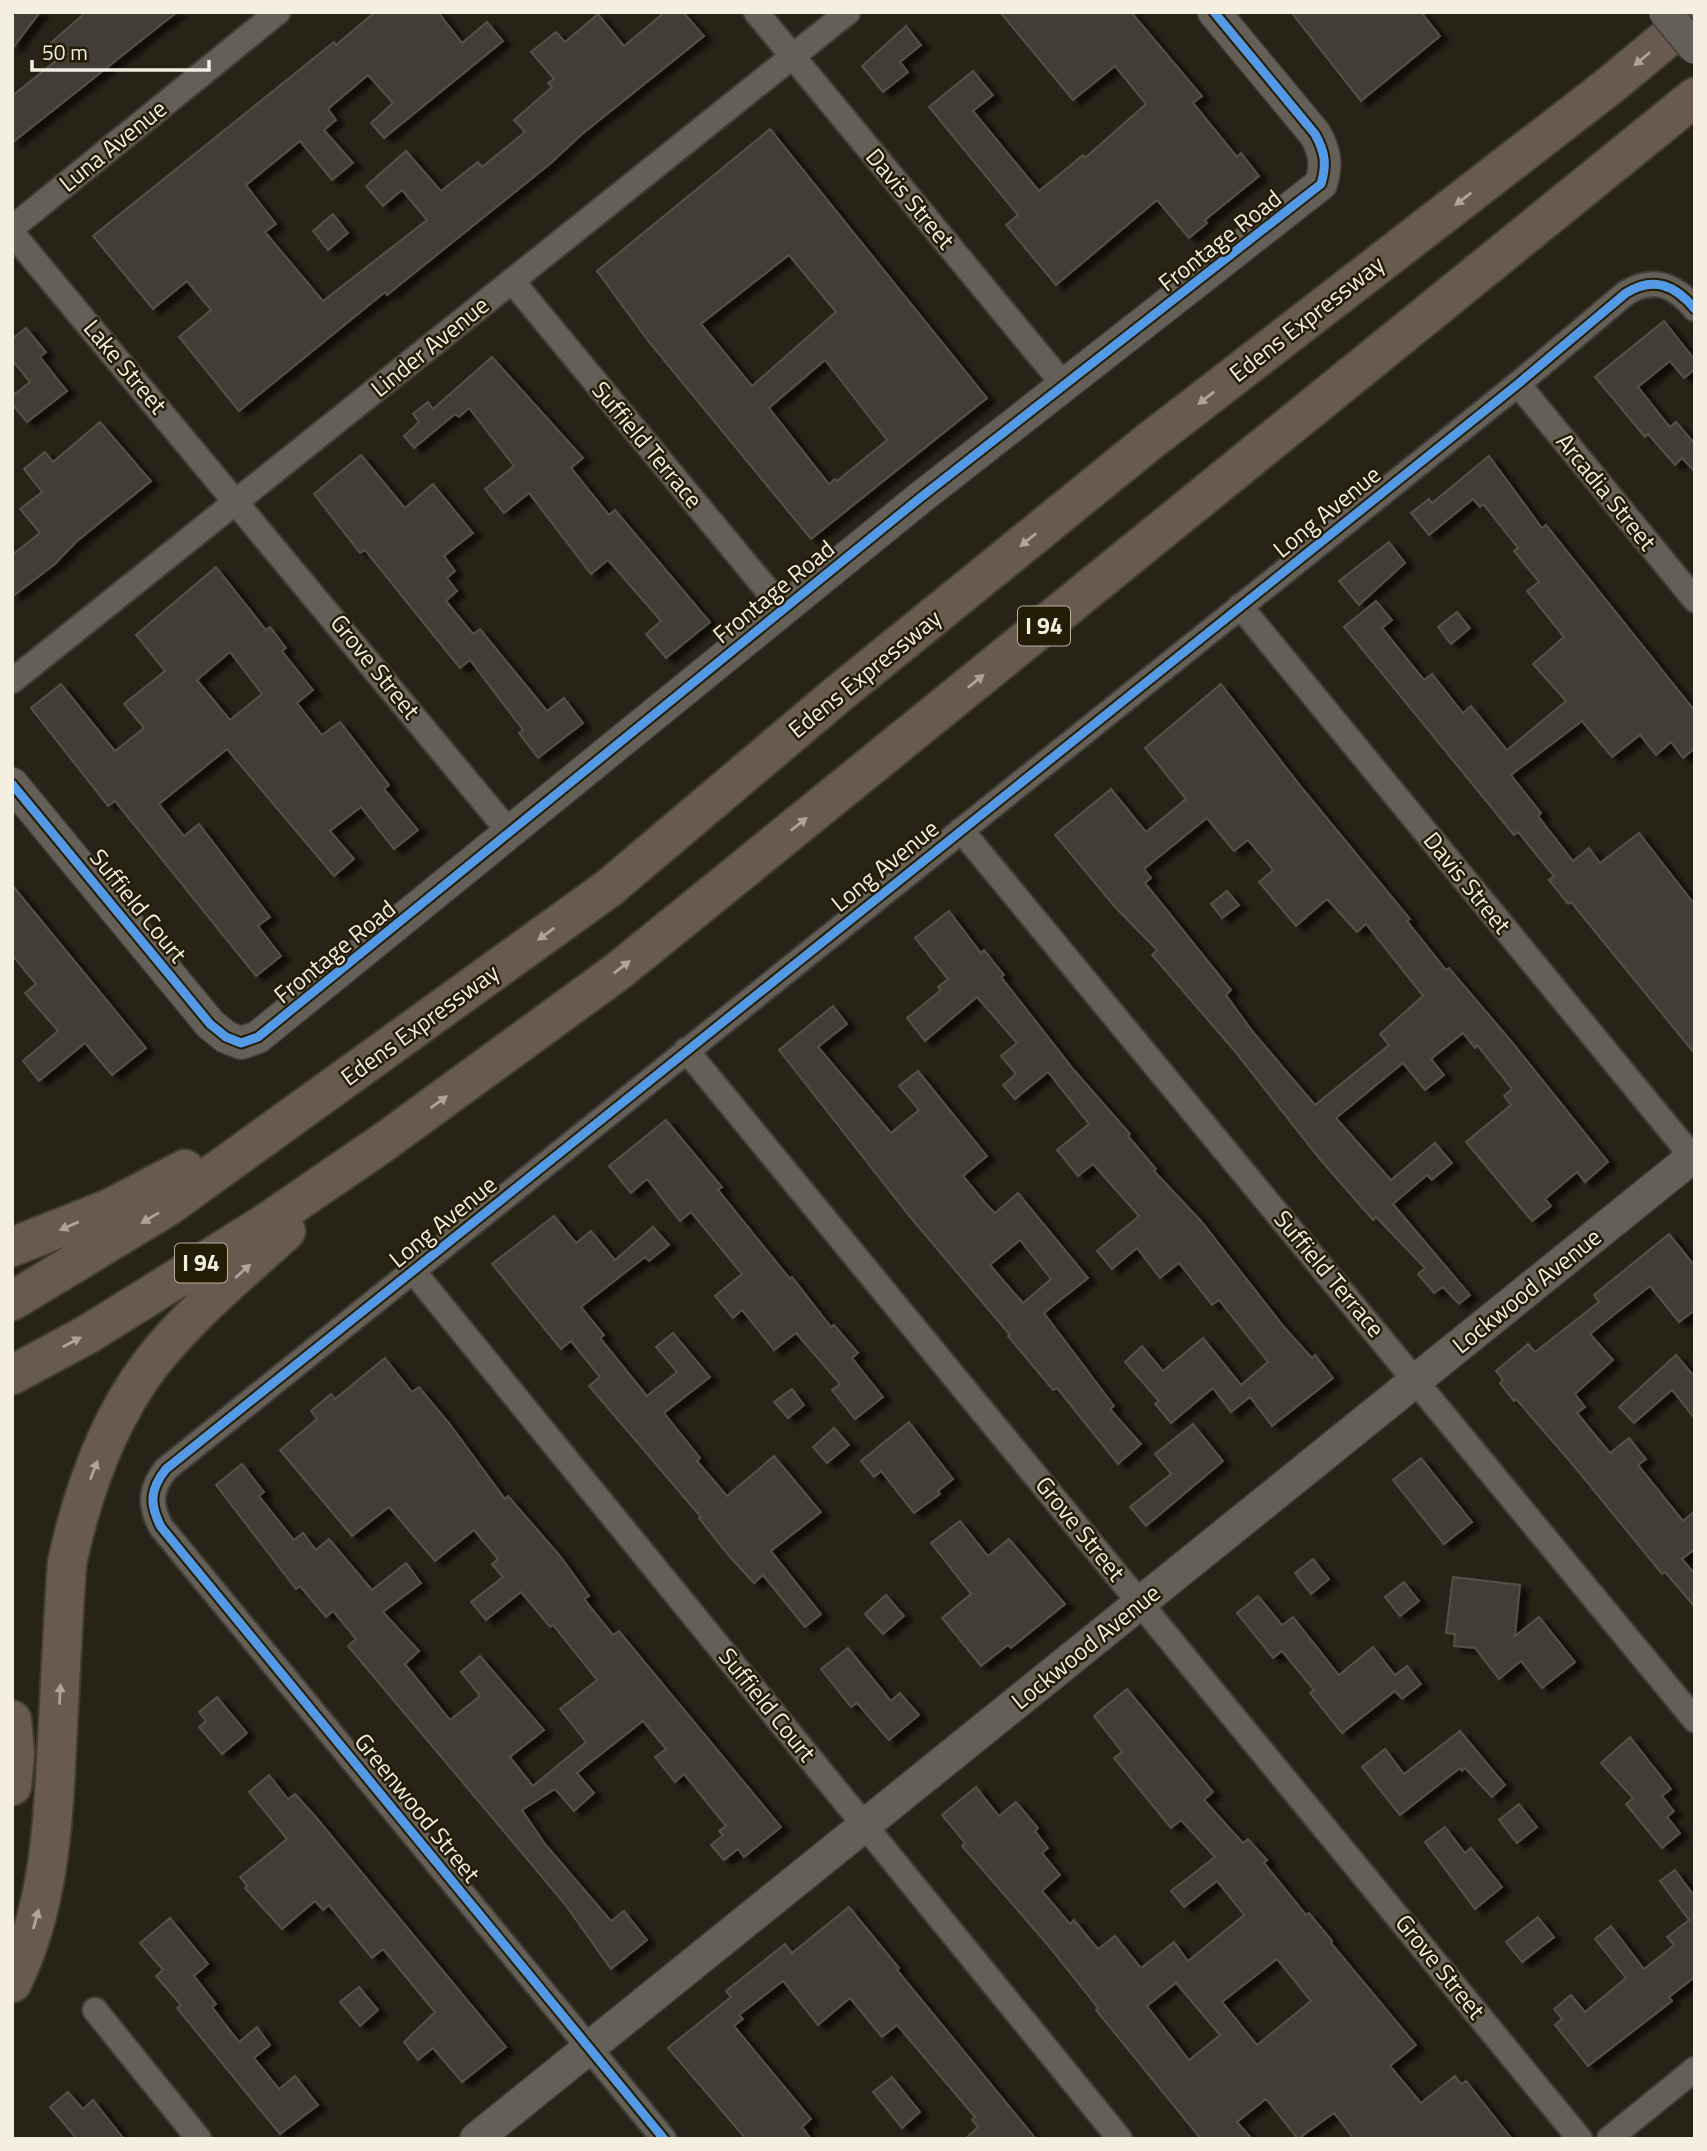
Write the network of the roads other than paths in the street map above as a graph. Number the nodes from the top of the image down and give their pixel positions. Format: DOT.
graph roads {
  1 [pos="278,12"];
  2 [pos="756,12"];
  3 [pos="848,12"];
  4 [pos="1214,12"];
  5 [pos="1665,12"];
  6 [pos="1695,15"];
  7 [pos="1695,48"];
  8 [pos="792,57"];
  9 [pos="1695,97"];
  10 [pos="12,230"];
  11 [pos="512,281"];
  12 [pos="1695,309"];
  13 [pos="1518,384"];
  14 [pos="1064,385"];
  15 [pos="238,501"];
  16 [pos="1695,600"];
  17 [pos="1240,606"];
  18 [pos="783,609"];
  19 [pos="12,681"];
  20 [pos="12,784"];
  21 [pos="961,830"];
  22 [pos="511,834"];
  23 [pos="242,1043"];
  24 [pos="686,1050"];
  25 [pos="305,1107"];
  26 [pos="384,1142"];
  27 [pos="1694,1157"];
  28 [pos="12,1247"];
  29 [pos="413,1271"];
  30 [pos="12,1301"];
  31 [pos="12,1375"];
  32 [pos="1416,1380"];
  33 [pos="151,1496"];
  34 [pos="1140,1603"];
  35 [pos="12,1720"];
  36 [pos="1695,1720"];
  37 [pos="12,1786"];
  38 [pos="865,1825"];
  39 [pos="12,1983"];
  40 [pos="95,2010"];
  41 [pos="589,2048"];
  42 [pos="1695,2069"];
  43 [pos="199,2139"];
  44 [pos="477,2139"];
  45 [pos="664,2139"];
  46 [pos="1120,2139"];
  47 [pos="1580,2139"];
  48 [pos="1609,2139"];
  1 -- 10 [label="street, Luna Avenue"];
  2 -- 8 [label="street, Davis Street"];
  3 -- 8 [label="street, Linder Avenue"];
  4 -- 14 [label="street, Frontage Road"];
  5 -- 7 [label="street, bridge"];
  6 -- 25 [label="highway, Edens Expressway / I 94, one-way"];
  8 -- 11 [label="street, Linder Avenue"];
  8 -- 14 [label="street, Davis Street"];
  26 -- 9 [label="highway, I 94, one-way"];
  10 -- 15 [label="street, Lake Street"];
  11 -- 15 [label="street, Linder Avenue"];
  11 -- 18 [label="street, Suffield Terrace"];
  12 -- 13 [label="street, Long Avenue"];
  13 -- 16 [label="street, Arcadia Street"];
  13 -- 17 [label="street, Long Avenue"];
  14 -- 18 [label="street, Frontage Road"];
  15 -- 19 [label="street, Linder Avenue"];
  15 -- 22 [label="street, Grove Street"];
  17 -- 21 [label="street, Long Avenue"];
  17 -- 27 [label="street, Davis Street"];
  18 -- 22 [label="street, Frontage Road"];
  20 -- 23 [label="street, Suffield Court"];
  21 -- 24 [label="street, Long Avenue"];
  21 -- 32 [label="street, Suffield Terrace"];
  22 -- 23 [label="street, Frontage Road"];
  24 -- 29 [label="street, Long Avenue"];
  24 -- 34 [label="street, Grove Street"];
  25 -- 28 [label="highway, one-way"];
  25 -- 30 [label="highway, Edens Expressway / I 94, one-way"];
  31 -- 26 [label="highway, I 94, one-way"];
  39 -- 26 [label="highway, one-way"];
  27 -- 32 [label="street, Lockwood Avenue"];
  29 -- 33 [label="street, Long Avenue"];
  29 -- 38 [label="street, Suffield Court"];
  32 -- 34 [label="street, Lockwood Avenue"];
  32 -- 36 [label="street, Suffield Terrace"];
  33 -- 41 [label="street, Greenwood Street"];
  34 -- 38 [label="street, Lockwood Avenue"];
  34 -- 47 [label="street, Grove Street"];
  35 -- 37 [label="highway"];
  38 -- 41 [label="street, Lockwood Avenue"];
  38 -- 46 [label="street, Suffield Court"];
  40 -- 43 [label="street"];
  41 -- 44 [label="street, Lockwood Avenue"];
  41 -- 45 [label="street, Greenwood Street"];
  42 -- 48 [label="street"];
}
